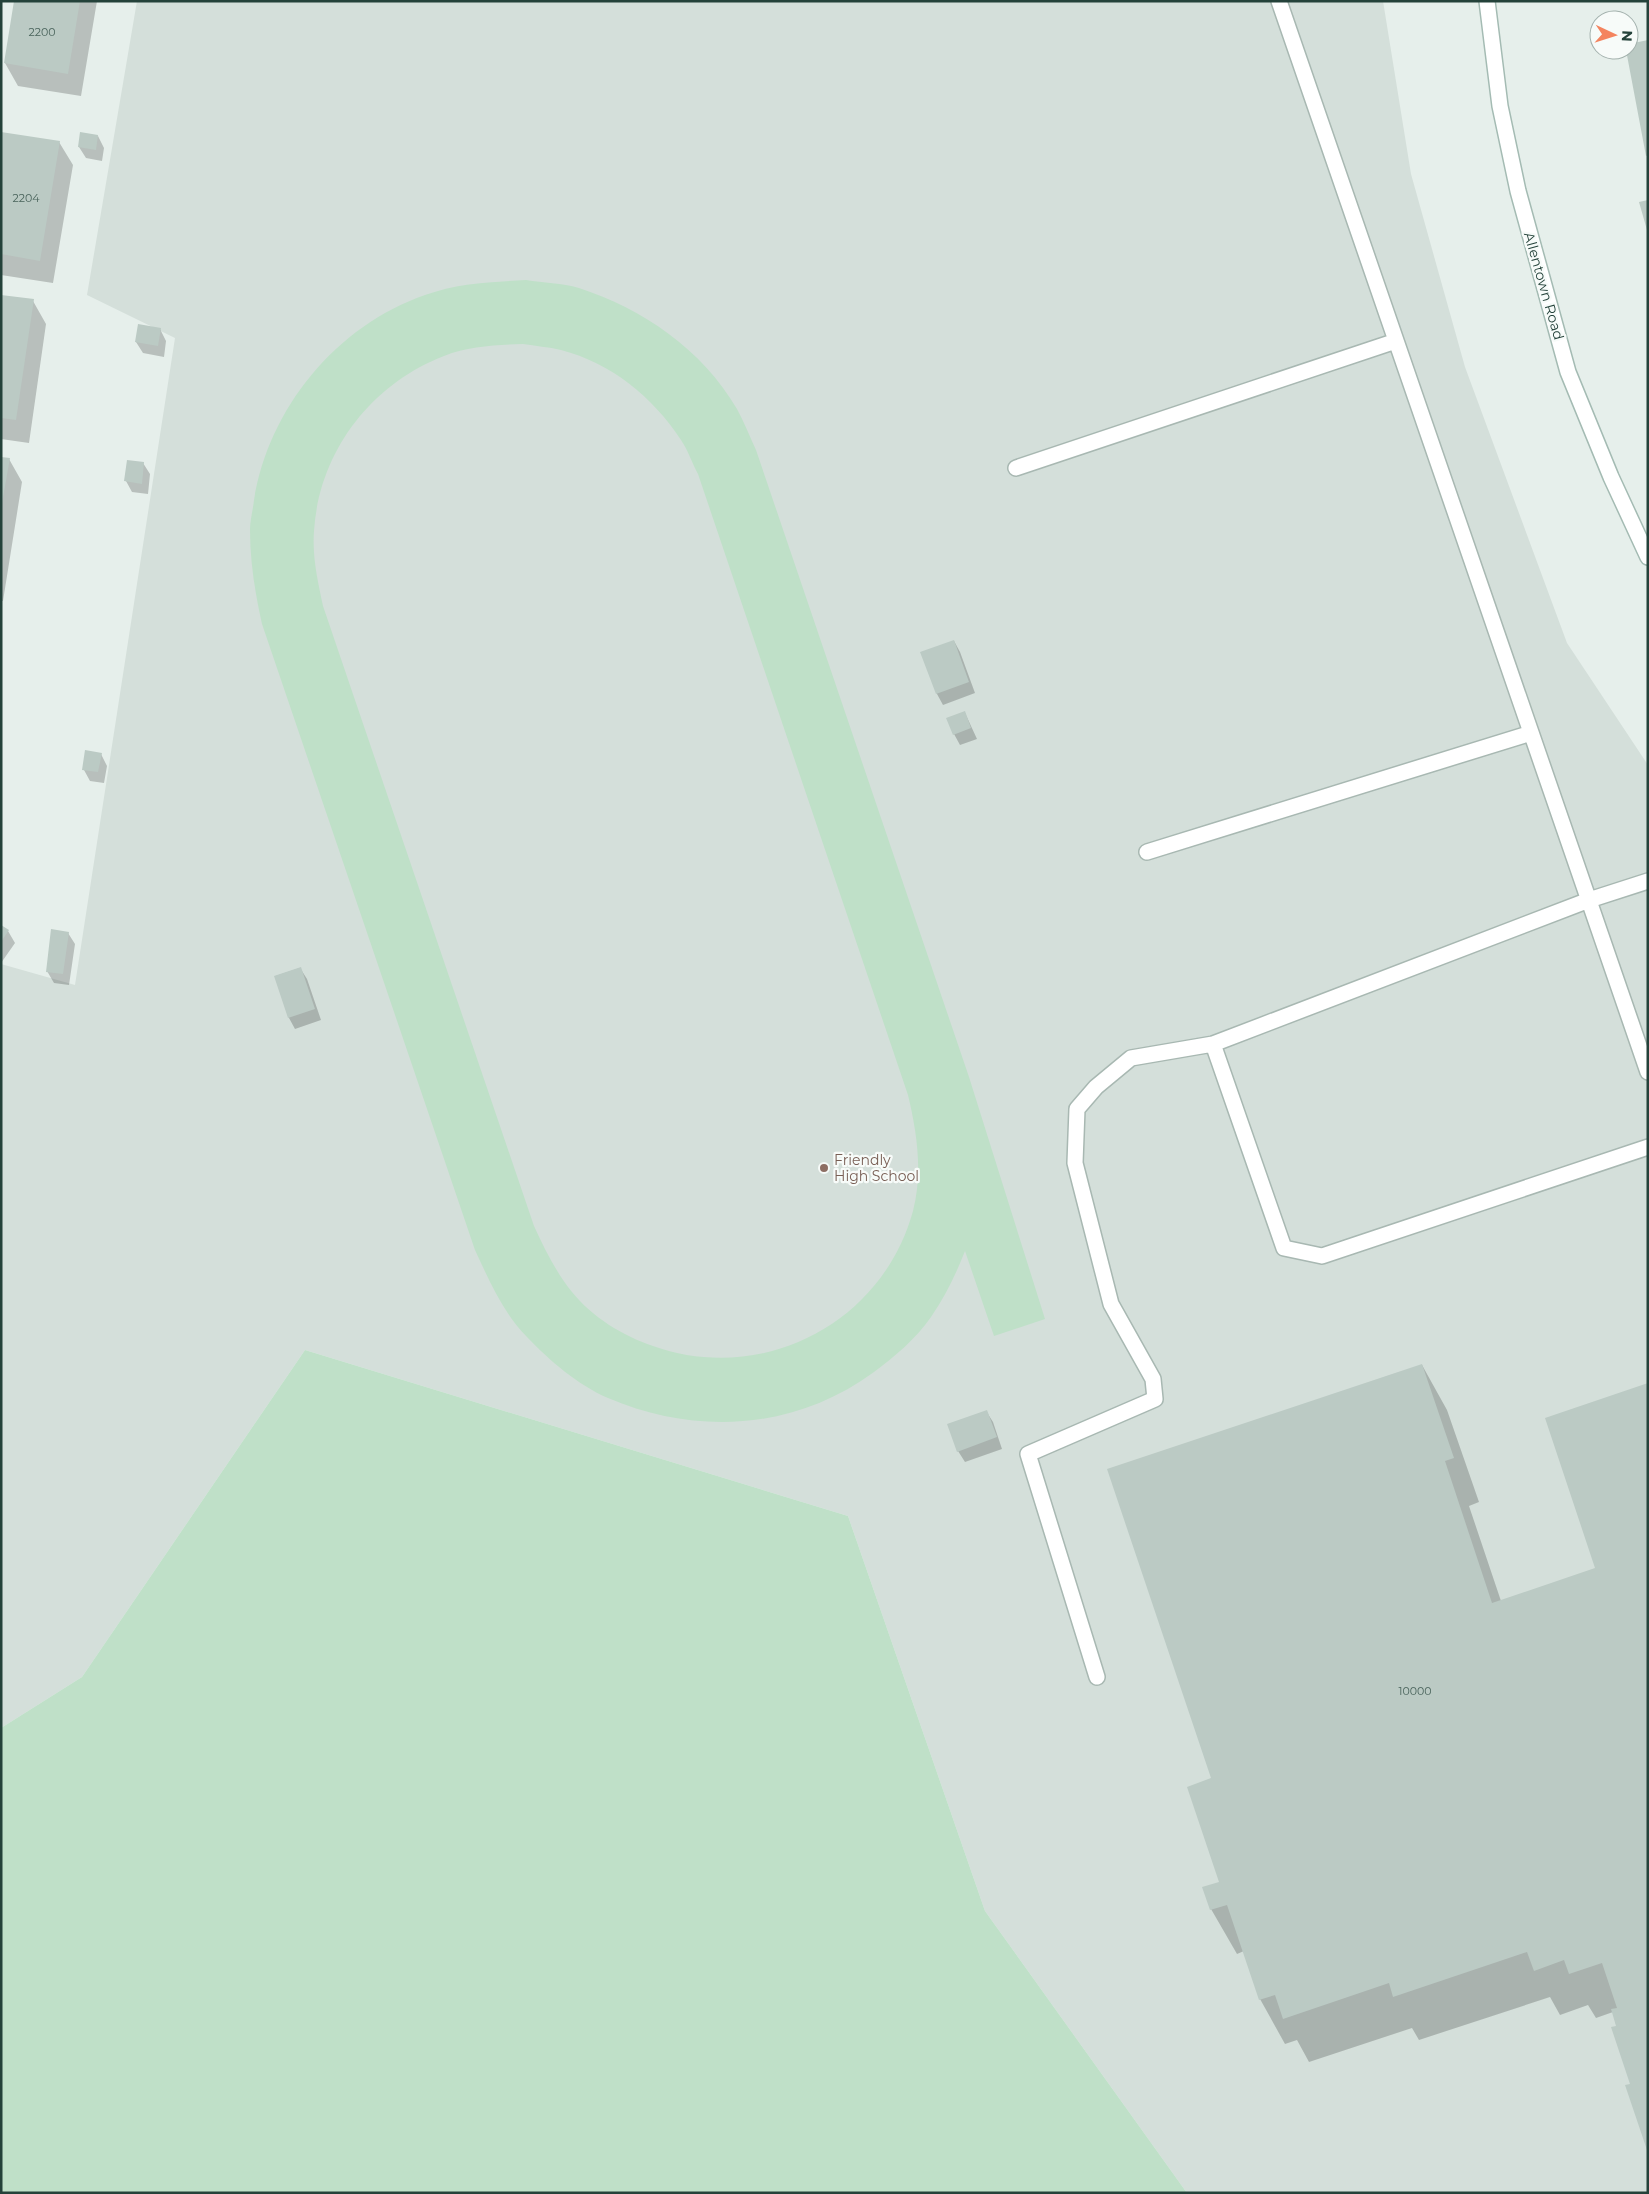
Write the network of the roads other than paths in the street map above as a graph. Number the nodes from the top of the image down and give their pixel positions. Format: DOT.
graph roads {
  1 [pos="1278,1"];
  2 [pos="1487,1"];
  3 [pos="1396,341"];
  4 [pos="1016,468"];
  5 [pos="1648,557"];
  6 [pos="1531,733"];
  7 [pos="1147,852"];
  8 [pos="1648,881"];
  9 [pos="1589,900"];
  10 [pos="1213,1044"];
  11 [pos="1648,1072"];
  12 [pos="1648,1147"];
  13 [pos="1097,1677"];
  1 -- 3 [label="main road"];
  2 -- 5 [label="main road, Allentown Road"];
  3 -- 4 [label="main road"];
  3 -- 6 [label="main road"];
  6 -- 7 [label="main road"];
  6 -- 9 [label="main road"];
  8 -- 9 [label="main road"];
  9 -- 10 [label="main road"];
  9 -- 11 [label="main road"];
  10 -- 12 [label="main road"];
  10 -- 13 [label="main road"];
}
